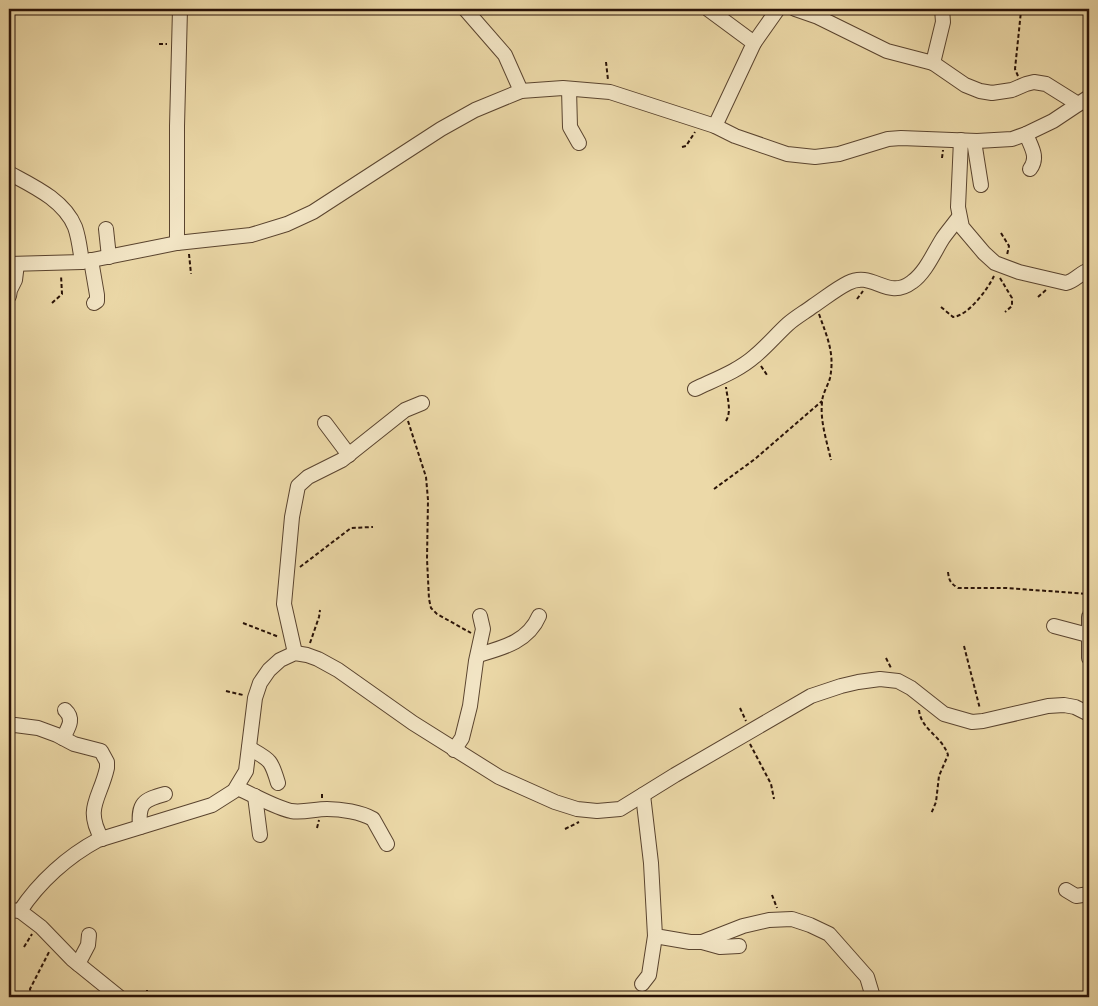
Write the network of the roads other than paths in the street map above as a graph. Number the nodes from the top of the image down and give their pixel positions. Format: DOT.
graph roads {
  1 [pos="180,9"];
  2 [pos="465,9"];
  3 [pos="708,9"];
  4 [pos="778,9"];
  5 [pos="795,9"];
  6 [pos="942,9"];
  7 [pos="754,43"];
  8 [pos="933,63"];
  9 [pos="569,89"];
  10 [pos="521,91"];
  11 [pos="1084,100"];
  12 [pos="715,126"];
  13 [pos="1026,134"];
  14 [pos="968,140"];
  15 [pos="578,143"];
  16 [pos="1030,169"];
  17 [pos="9,173"];
  18 [pos="982,186"];
  19 [pos="959,217"];
  20 [pos="106,229"];
  21 [pos="182,242"];
  22 [pos="109,257"];
  23 [pos="86,261"];
  24 [pos="13,264"];
  25 [pos="1089,270"];
  26 [pos="9,296"];
  27 [pos="94,303"];
  28 [pos="695,389"];
  29 [pos="422,402"];
  30 [pos="325,423"];
  31 [pos="349,455"];
  32 [pos="480,616"];
  33 [pos="539,616"];
  34 [pos="1089,617"];
  35 [pos="1054,626"];
  36 [pos="1088,635"];
  37 [pos="298,650"];
  38 [pos="478,655"];
  39 [pos="1089,658"];
  40 [pos="65,710"];
  41 [pos="1089,714"];
  42 [pos="9,727"];
  43 [pos="64,738"];
  44 [pos="249,748"];
  45 [pos="454,750"];
  46 [pos="278,783"];
  47 [pos="237,788"];
  48 [pos="165,794"];
  49 [pos="643,794"];
  50 [pos="255,796"];
  51 [pos="140,827"];
  52 [pos="260,835"];
  53 [pos="102,839"];
  54 [pos="387,844"];
  55 [pos="1066,890"];
  56 [pos="1089,894"];
  57 [pos="14,910"];
  58 [pos="89,935"];
  59 [pos="655,936"];
  60 [pos="702,942"];
  61 [pos="739,946"];
  62 [pos="78,964"];
  63 [pos="642,984"];
  64 [pos="119,997"];
  65 [pos="872,997"];
  1 -- 21 [label="street"];
  2 -- 10 [label="street"];
  3 -- 7 [label="street"];
  4 -- 7 [label="street"];
  5 -- 8 [label="street"];
  6 -- 8 [label="street"];
  7 -- 12 [label="street"];
  8 -- 11 [label="street"];
  9 -- 10 [label="street"];
  9 -- 12 [label="street"];
  9 -- 15 [label="street"];
  10 -- 21 [label="street"];
  11 -- 13 [label="street"];
  12 -- 14 [label="street"];
  13 -- 14 [label="street"];
  13 -- 16 [label="street"];
  14 -- 18 [label="street"];
  14 -- 19 [label="street"];
  17 -- 23 [label="street"];
  19 -- 25 [label="street"];
  19 -- 28 [label="street"];
  20 -- 22 [label="street"];
  21 -- 22 [label="street"];
  22 -- 23 [label="street"];
  23 -- 24 [label="street"];
  23 -- 27 [label="street"];
  24 -- 26 [label="street"];
  29 -- 31 [label="street"];
  30 -- 31 [label="street"];
  31 -- 37 [label="street"];
  32 -- 38 [label="street"];
  33 -- 38 [label="street"];
  34 -- 36 [label="street"];
  35 -- 36 [label="street"];
  36 -- 39 [label="street"];
  37 -- 44 [label="street"];
  37 -- 45 [label="street"];
  38 -- 45 [label="street"];
  40 -- 43 [label="street"];
  41 -- 49 [label="street"];
  42 -- 43 [label="street"];
  43 -- 53 [label="street"];
  44 -- 46 [label="street"];
  44 -- 47 [label="street"];
  45 -- 49 [label="street"];
  47 -- 50 [label="street"];
  47 -- 51 [label="street"];
  48 -- 51 [label="street"];
  49 -- 59 [label="street"];
  50 -- 52 [label="street"];
  50 -- 54 [label="street"];
  51 -- 53 [label="street"];
  53 -- 57 [label="street"];
  55 -- 56 [label="street"];
  57 -- 62 [label="street"];
  58 -- 62 [label="street"];
  59 -- 60 [label="street"];
  59 -- 63 [label="street"];
  60 -- 61 [label="street"];
  60 -- 65 [label="street"];
  62 -- 64 [label="street"];
}
